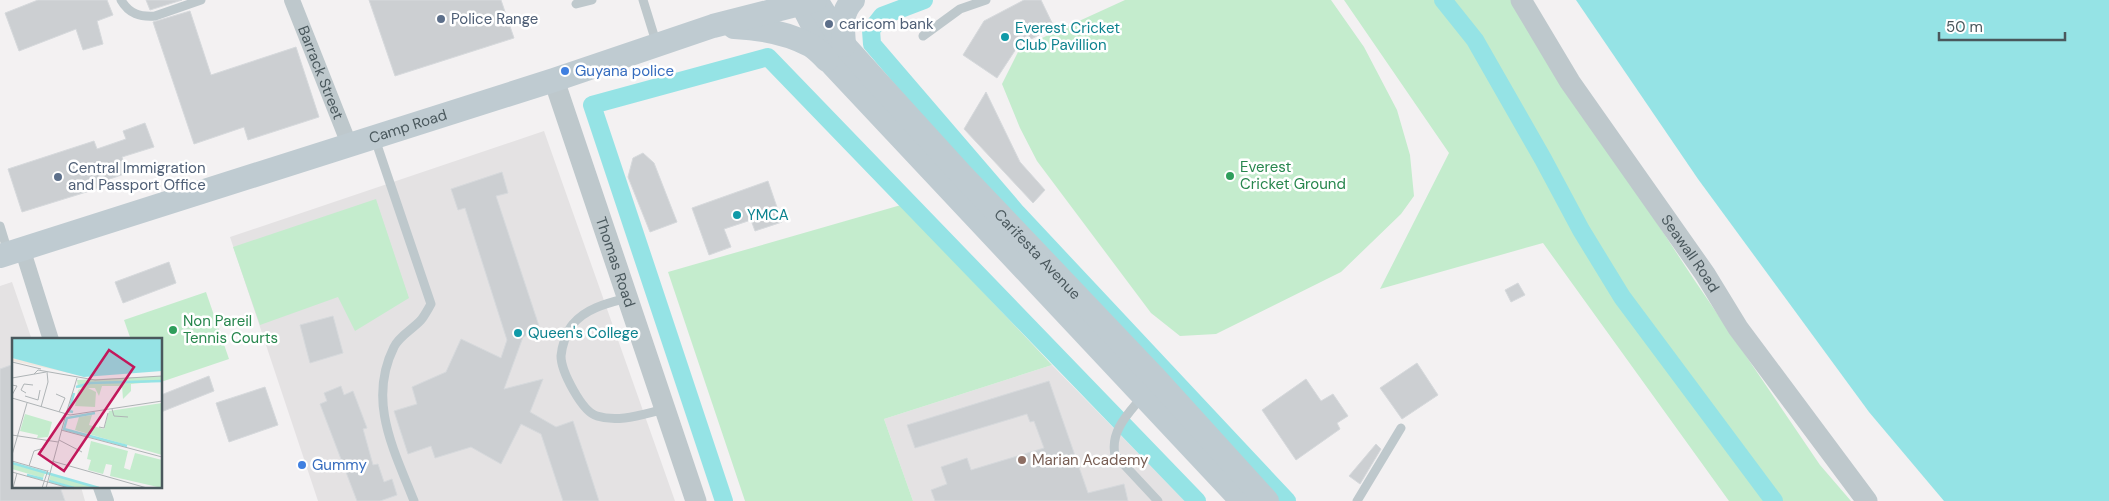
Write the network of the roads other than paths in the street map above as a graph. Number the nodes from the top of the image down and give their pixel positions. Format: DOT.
graph roads {
  1 [pos="121,0"];
  2 [pos="201,0"];
  3 [pos="292,0"];
  4 [pos="592,0"];
  5 [pos="644,0"];
  6 [pos="750,0"];
  7 [pos="853,0"];
  8 [pos="986,0"];
  9 [pos="1521,0"];
  10 [pos="808,1"];
  11 [pos="576,4"];
  12 [pos="712,26"];
  13 [pos="923,36"];
  14 [pos="657,45"];
  15 [pos="838,55"];
  16 [pos="554,80"];
  17 [pos="349,144"];
  18 [pos="378,146"];
  19 [pos="0,226"];
  20 [pos="10,252"];
  21 [pos="627,298"];
  22 [pos="49,333"];
  23 [pos="1139,401"];
  24 [pos="666,409"];
  25 [pos="1402,428"];
  26 [pos="101,488"];
  27 [pos="106,501"];
  28 [pos="414,501"];
  29 [pos="696,501"];
  30 [pos="1158,501"];
  31 [pos="1242,501"];
  32 [pos="1267,501"];
  33 [pos="1357,501"];
  34 [pos="1867,501"];
  1 -- 2 [label="lane"];
  3 -- 17 [label="street, Barrack Street"];
  4 -- 11 [label="lane"];
  5 -- 14 [label="lane"];
  6 -- 12 [label="main road"];
  7 -- 15 [label="main road"];
  8 -- 13 [label="lane"];
  9 -- 34 [label="street, Seawall Road"];
  10 -- 12 [label="main road, Camp Road"];
  10 -- 15 [label="main road, Carifesta Avenue"];
  12 -- 14 [label="main road, Camp Road"];
  12 -- 15 [label="main road"];
  14 -- 16 [label="main road, Camp Road"];
  15 -- 23 [label="main road, Carifesta Avenue"];
  15 -- 32 [label="main road, Carifesta Avenue"];
  16 -- 18 [label="main road, Camp Road"];
  16 -- 21 [label="street, Thomas Road"];
  17 -- 18 [label="main road, Camp Road"];
  17 -- 20 [label="main road, Camp Road"];
  18 -- 28 [label="lane"];
  19 -- 20 [label="lane"];
  20 -- 22 [label="street"];
  21 -- 24 [label="street, Thomas Road"];
  21 -- 24 [label="lane"];
  23 -- 30 [label="lane"];
  23 -- 31 [label="main road, Carifesta Avenue"];
  24 -- 29 [label="street, Thomas Road"];
  25 -- 33 [label="lane"];
  26 -- 27 [label="street"];
}
